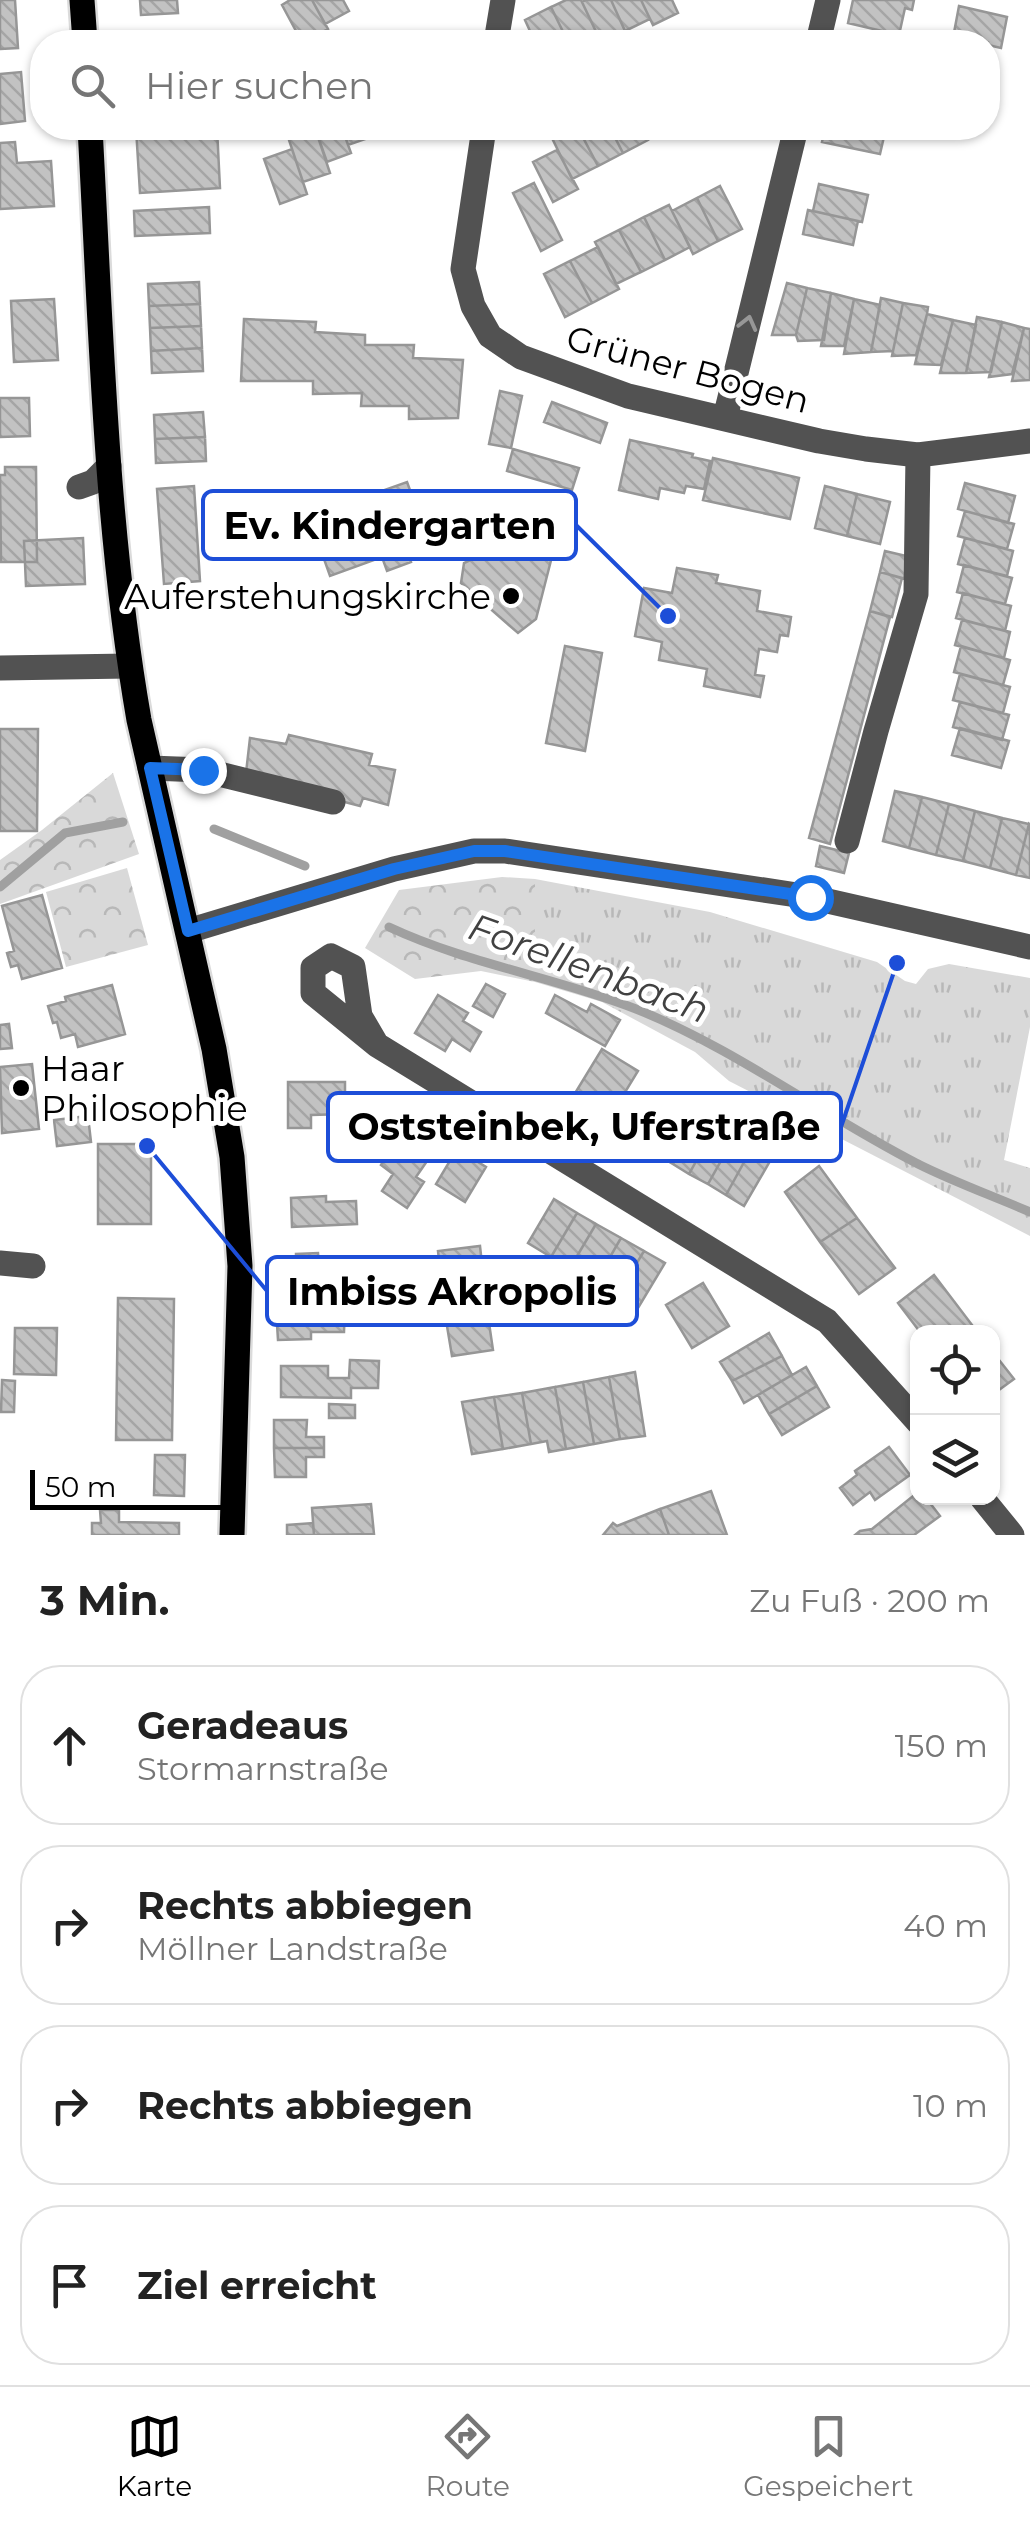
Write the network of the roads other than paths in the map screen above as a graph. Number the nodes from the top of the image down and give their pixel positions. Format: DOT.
graph roads {
  1 [pos="82,0"];
  2 [pos="502,0"];
  3 [pos="828,0"];
  4 [pos="83,30"];
  5 [pos="498,30"];
  6 [pos="821,30"];
  7 [pos="91,140"];
  8 [pos="482,140"];
  9 [pos="793,140"];
  10 [pos="725,418"];
  11 [pos="1030,441"];
  12 [pos="918,455"];
  13 [pos="109,466"];
  14 [pos="79,488"];
  15 [pos="130,666"];
  16 [pos="0,668"];
  17 [pos="150,768"];
  18 [pos="333,802"];
  19 [pos="847,840"];
  20 [pos="188,931"];
  21 [pos="1030,947"];
  22 [pos="377,1046"];
  23 [pos="0,1263"];
  24 [pos="32,1266"];
  25 [pos="912,1415"];
  26 [pos="988,1505"];
  27 [pos="232,1535"];
  28 [pos="1012,1535"];
  1 -- 4 [label="main road"];
  2 -- 5 [label="street"];
  3 -- 6 [label="street"];
  7 -- 13 [label="main road"];
  8 -- 10 [label="street, Grüner Bogen"];
  10 -- 9 [label="street, one-way"];
  10 -- 12 [label="street, Grüner Bogen"];
  11 -- 12 [label="street, Grüner Bogen"];
  12 -- 19 [label="street"];
  13 -- 14 [label="street"];
  13 -- 15 [label="main road"];
  15 -- 16 [label="street"];
  15 -- 17 [label="main road"];
  17 -- 18 [label="street"];
  17 -- 20 [label="main road"];
  20 -- 21 [label="street"];
  20 -- 27 [label="main road"];
  22 -- 25 [label="street"];
  23 -- 24 [label="street"];
  26 -- 28 [label="street"];
}
